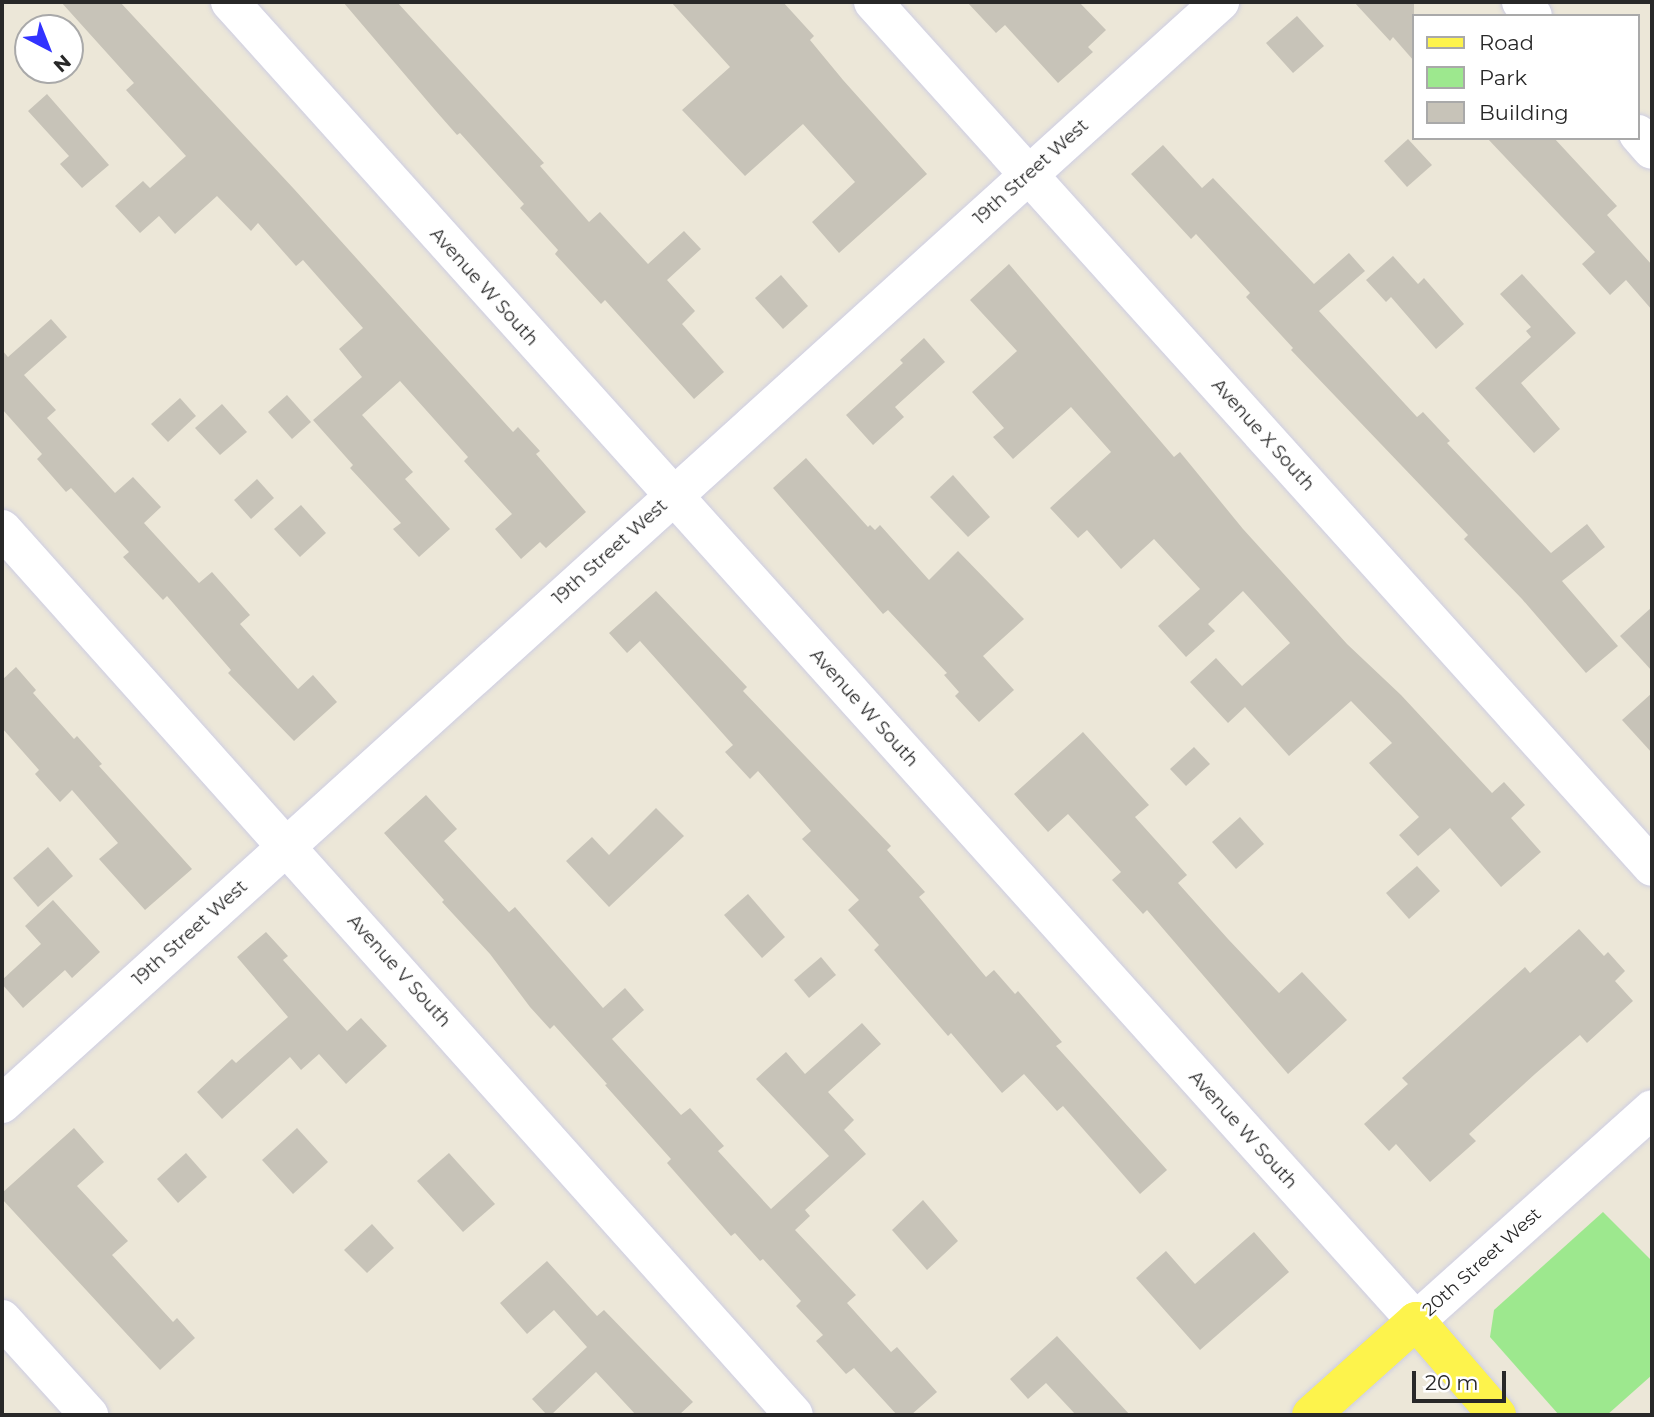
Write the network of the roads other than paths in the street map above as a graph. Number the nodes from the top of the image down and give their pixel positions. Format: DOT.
graph roads {
  1 [pos="230,2"];
  2 [pos="873,2"];
  3 [pos="1220,2"];
  4 [pos="1640,136"];
  5 [pos="1652,150"];
  6 [pos="1028,175"];
  7 [pos="672,496"];
  8 [pos="2,529"];
  9 [pos="287,846"];
  10 [pos="1652,867"];
  11 [pos="2,1104"];
  12 [pos="1652,1109"];
  13 [pos="2,1319"];
  14 [pos="1416,1321"];
  15 [pos="89,1415"];
  16 [pos="794,1415"];
  17 [pos="1311,1415"];
  18 [pos="1497,1415"];
  1 -- 7 [label="street, Avenue W South"];
  2 -- 6 [label="street, Avenue X South"];
  3 -- 6 [label="street, 19th Street West"];
  4 -- 5 [label="street"];
  6 -- 7 [label="street, 19th Street West"];
  6 -- 10 [label="street, Avenue X South"];
  7 -- 9 [label="street, 19th Street West"];
  7 -- 14 [label="street, Avenue W South"];
  8 -- 9 [label="street, Avenue V South"];
  9 -- 11 [label="street, 19th Street West"];
  9 -- 16 [label="street, Avenue V South"];
  12 -- 14 [label="street, 20th Street West"];
  13 -- 15 [label="street"];
  14 -- 17 [label="main road, 20th Street West"];
  14 -- 18 [label="main road, Avenue W South"];
}
